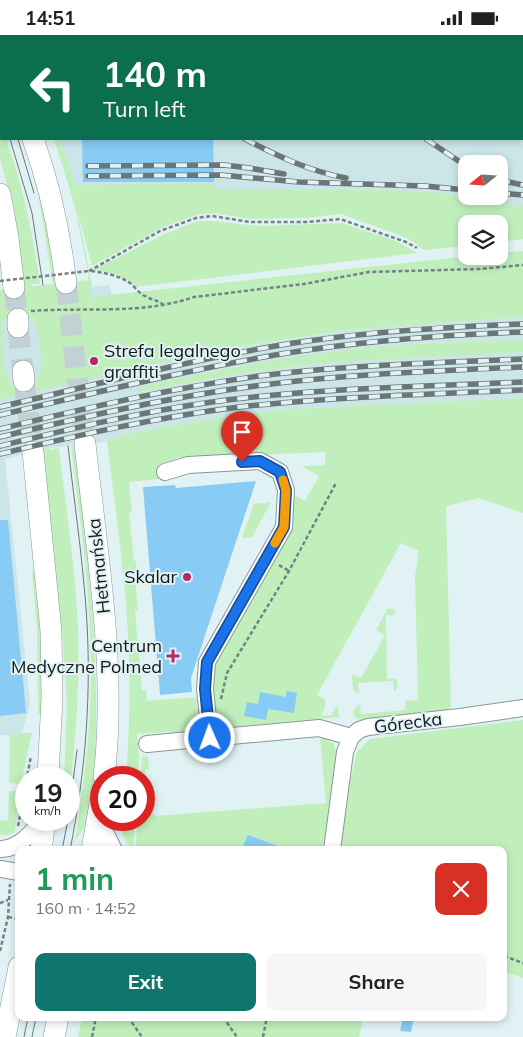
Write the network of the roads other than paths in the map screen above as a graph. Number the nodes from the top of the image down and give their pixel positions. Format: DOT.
graph roads {
  1 [pos="33,140"];
  2 [pos="0,194"];
  3 [pos="66,283"];
  4 [pos="7,285"];
  5 [pos="86,444"];
  6 [pos="33,452"];
  7 [pos="165,472"];
  8 [pos="523,708"];
  9 [pos="351,737"];
  10 [pos="210,738"];
  11 [pos="147,745"];
  12 [pos="49,766"];
  13 [pos="105,766"];
  14 [pos="33,831"];
  15 [pos="42,831"];
  16 [pos="96,831"];
  17 [pos="105,831"];
  18 [pos="41,846"];
  19 [pos="93,846"];
  20 [pos="112,846"];
  21 [pos="333,846"];
  22 [pos="9,849"];
  23 [pos="15,987"];
  24 [pos="57,1021"];
  25 [pos="5,1037"];
  26 [pos="54,1037"];
  1 -- 3 [label="main road"];
  2 -- 4 [label="main road"];
  5 -- 13 [label="main road, Hetmańska"];
  6 -- 12 [label="main road"];
  7 -- 10 [label="street"];
  8 -- 9 [label="street, Górecka"];
  9 -- 10 [label="street"];
  9 -- 21 [label="street, Górecka"];
  10 -- 11 [label="street"];
  14 -- 22 [label="street"];
  15 -- 18 [label="main road"];
  16 -- 19 [label="main road"];
  17 -- 20 [label="street"];
  23 -- 25 [label="main road"];
  24 -- 26 [label="main road"];
}
